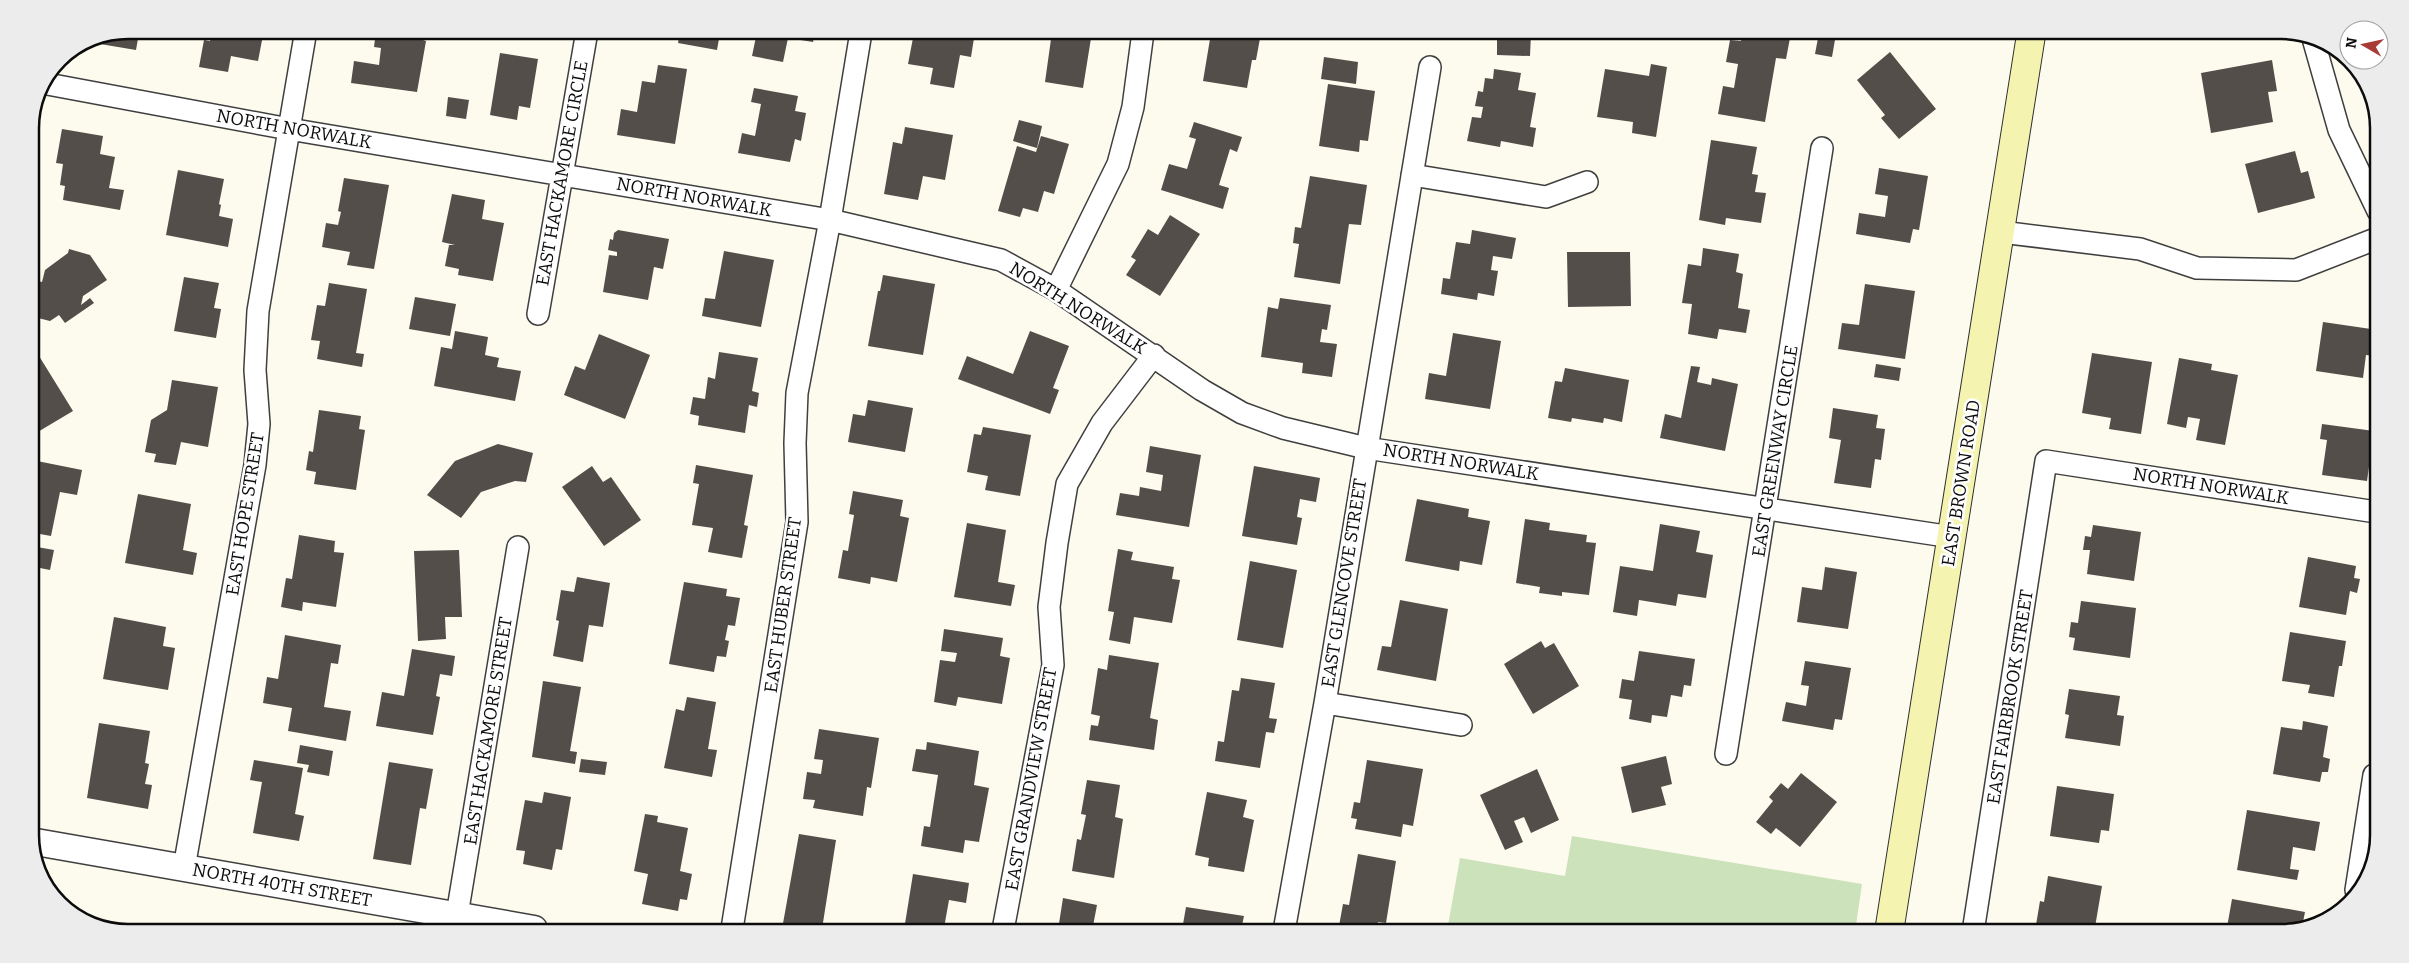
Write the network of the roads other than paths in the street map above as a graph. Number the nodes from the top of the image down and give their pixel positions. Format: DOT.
graph roads {
  1 [pos="304,39"];
  2 [pos="586,39"];
  3 [pos="860,39"];
  4 [pos="1142,39"];
  5 [pos="2031,39"];
  6 [pos="2315,45"];
  7 [pos="1430,67"];
  8 [pos="50,85"];
  9 [pos="288,129"];
  10 [pos="1822,148"];
  11 [pos="562,174"];
  12 [pos="1412,175"];
  13 [pos="1587,182"];
  14 [pos="2370,194"];
  15 [pos="830,220"];
  16 [pos="2001,232"];
  17 [pos="2370,241"];
  18 [pos="1056,290"];
  19 [pos="538,314"];
  20 [pos="1154,355"];
  21 [pos="1366,448"];
  22 [pos="2046,461"];
  23 [pos="1766,509"];
  24 [pos="2370,511"];
  25 [pos="1952,538"];
  26 [pos="518,547"];
  27 [pos="1324,703"];
  28 [pos="1461,725"];
  29 [pos="1726,754"];
  30 [pos="2370,801"];
  31 [pos="39,843"];
  32 [pos="184,868"];
  33 [pos="2357,881"];
  34 [pos="453,924"];
  35 [pos="733,924"];
  36 [pos="1004,924"];
  37 [pos="1285,924"];
  38 [pos="1890,924"];
  39 [pos="1974,924"];
  1 -- 9 [label="street, EAST HOPE STREET"];
  2 -- 11 [label="street, EAST HACKAMORE CIRCLE"];
  3 -- 15 [label="street, EAST HUBER STREET"];
  4 -- 18 [label="street"];
  5 -- 16 [label="main road, EAST BROWN ROAD"];
  6 -- 14 [label="street"];
  7 -- 12 [label="street, EAST GLENCOVE STREET"];
  8 -- 9 [label="street, NORTH NORWALK"];
  9 -- 11 [label="street, NORTH NORWALK"];
  9 -- 32 [label="street, EAST HOPE STREET"];
  10 -- 23 [label="street, EAST GREENWAY CIRCLE"];
  11 -- 15 [label="street, NORTH NORWALK"];
  11 -- 19 [label="street, EAST HACKAMORE CIRCLE"];
  12 -- 13 [label="street"];
  12 -- 21 [label="street, EAST GLENCOVE STREET"];
  15 -- 18 [label="street, NORTH NORWALK"];
  15 -- 35 [label="street, EAST HUBER STREET"];
  16 -- 17 [label="street"];
  16 -- 25 [label="main road, EAST BROWN ROAD"];
  18 -- 20 [label="street, NORTH NORWALK"];
  20 -- 21 [label="street, NORTH NORWALK"];
  20 -- 36 [label="street, EAST GRANDVIEW STREET"];
  21 -- 23 [label="street, NORTH NORWALK"];
  21 -- 27 [label="street, EAST GLENCOVE STREET"];
  22 -- 24 [label="street, NORTH NORWALK"];
  22 -- 39 [label="street, EAST FAIRBROOK STREET"];
  23 -- 25 [label="street, NORTH NORWALK"];
  23 -- 29 [label="street, EAST GREENWAY CIRCLE"];
  25 -- 38 [label="main road, EAST BROWN ROAD"];
  26 -- 34 [label="street, EAST HACKAMORE STREET"];
  27 -- 28 [label="street"];
  27 -- 37 [label="street, EAST GLENCOVE STREET"];
  30 -- 33 [label="street"];
  31 -- 32 [label="street, NORTH 40TH STREET"];
  32 -- 34 [label="street, NORTH 40TH STREET"];
}
